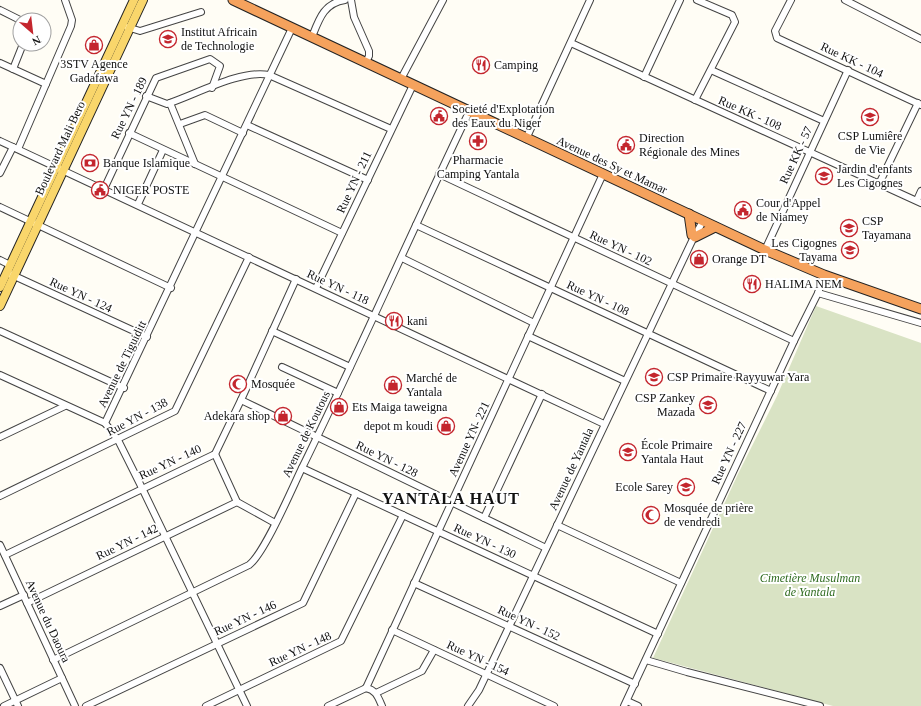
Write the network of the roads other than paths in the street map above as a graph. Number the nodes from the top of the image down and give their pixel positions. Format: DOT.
graph roads {
  1 [pos="65,0"];
  2 [pos="134,0"];
  3 [pos="143,0"];
  4 [pos="233,0"];
  5 [pos="345,0"];
  6 [pos="351,0"];
  7 [pos="444,0"];
  8 [pos="590,0"];
  9 [pos="680,0"];
  10 [pos="697,0"];
  11 [pos="791,0"];
  12 [pos="845,0"];
  13 [pos="0,10"];
  14 [pos="201,12"];
  15 [pos="12,16"];
  16 [pos="126,27"];
  17 [pos="292,28"];
  18 [pos="312,37"];
  19 [pos="921,39"];
  20 [pos="571,43"];
  21 [pos="20,52"];
  22 [pos="366,62"];
  23 [pos="0,63"];
  24 [pos="13,69"];
  25 [pos="711,70"];
  26 [pos="848,70"];
  27 [pos="269,75"];
  28 [pos="644,77"];
  29 [pos="401,79"];
  30 [pos="46,84"];
  31 [pos="413,85"];
  32 [pos="212,88"];
  33 [pos="146,96"];
  34 [pos="696,100"];
  35 [pos="170,103"];
  36 [pos="919,104"];
  37 [pos="469,112"];
  38 [pos="824,121"];
  39 [pos="180,124"];
  40 [pos="246,124"];
  41 [pos="391,129"];
  42 [pos="243,133"];
  43 [pos="129,134"];
  44 [pos="526,139"];
  45 [pos="0,141"];
  46 [pos="16,148"];
  47 [pos="163,150"];
  48 [pos="809,152"];
  49 [pos="195,164"];
  50 [pos="60,168"];
  51 [pos="0,174"];
  52 [pos="439,174"];
  53 [pos="603,174"];
  54 [pos="222,177"];
  55 [pos="368,180"];
  56 [pos="880,184"];
  57 [pos="104,189"];
  58 [pos="921,191"];
  59 [pos="919,202"];
  60 [pos="138,204"];
  61 [pos="0,207"];
  62 [pos="689,214"];
  63 [pos="701,220"];
  64 [pos="35,223"];
  65 [pos="416,226"];
  66 [pos="715,227"];
  67 [pos="197,232"];
  68 [pos="342,233"];
  69 [pos="693,237"];
  70 [pos="574,238"];
  71 [pos="765,250"];
  72 [pos="249,257"];
  73 [pos="402,258"];
  74 [pos="0,260"];
  75 [pos="10,271"];
  76 [pos="824,274"];
  77 [pos="296,279"];
  78 [pos="672,283"];
  79 [pos="0,287"];
  80 [pos="171,288"];
  81 [pos="316,288"];
  82 [pos="551,288"];
  83 [pos="818,293"];
  84 [pos="0,306"];
  85 [pos="921,309"];
  86 [pos="375,316"];
  87 [pos="534,323"];
  88 [pos="921,323"];
  89 [pos="0,331"];
  90 [pos="272,331"];
  91 [pos="648,334"];
  92 [pos="528,336"];
  93 [pos="147,337"];
  94 [pos="794,341"];
  95 [pos="282,367"];
  96 [pos="350,367"];
  97 [pos="0,375"];
  98 [pos="509,379"];
  99 [pos="625,381"];
  100 [pos="124,388"];
  101 [pos="771,391"];
  102 [pos="338,393"];
  103 [pos="542,394"];
  104 [pos="241,400"];
  105 [pos="65,406"];
  106 [pos="105,423"];
  107 [pos="604,424"];
  108 [pos="0,437"];
  109 [pos="317,437"];
  110 [pos="118,440"];
  111 [pos="215,454"];
  112 [pos="302,468"];
  113 [pos="142,488"];
  114 [pos="356,493"];
  115 [pos="0,496"];
  116 [pos="237,502"];
  117 [pos="452,502"];
  118 [pos="403,515"];
  119 [pos="484,518"];
  120 [pos="275,523"];
  121 [pos="557,525"];
  122 [pos="438,532"];
  123 [pos="166,536"];
  124 [pos="0,545"];
  125 [pos="546,548"];
  126 [pos="5,555"];
  127 [pos="534,576"];
  128 [pos="414,583"];
  129 [pos="681,583"];
  130 [pos="193,592"];
  131 [pos="24,595"];
  132 [pos="27,603"];
  133 [pos="0,606"];
  134 [pos="509,626"];
  135 [pos="392,630"];
  136 [pos="658,634"];
  137 [pos="217,643"];
  138 [pos="434,650"];
  139 [pos="53,660"];
  140 [pos="646,660"];
  141 [pos="0,668"];
  142 [pos="486,674"];
  143 [pos="62,678"];
  144 [pos="634,684"];
  145 [pos="366,688"];
  146 [pos="239,690"];
  147 [pos="376,693"];
  148 [pos="17,703"];
  149 [pos="626,703"];
  150 [pos="4,706"];
  151 [pos="75,706"];
  152 [pos="86,706"];
  153 [pos="206,706"];
  154 [pos="247,706"];
  155 [pos="328,706"];
  156 [pos="382,706"];
  157 [pos="468,706"];
  158 [pos="554,706"];
  159 [pos="638,706"];
  160 [pos="820,706"];
  1 -- 30 [label="street"];
  2 -- 16 [label="main road, Boulevard Mali Bero"];
  3 -- 16 [label="main road, Boulevard Mali Bero"];
  4 -- 17 [label="highway, Avenue des Sy et Mamar"];
  5 -- 18 [label="street"];
  6 -- 22 [label="street"];
  7 -- 29 [label="street"];
  8 -- 20 [label="street"];
  9 -- 28 [label="street"];
  10 -- 25 [label="street"];
  11 -- 26 [label="street, Rue KK - 104"];
  12 -- 19 [label="street"];
  13 -- 15 [label="street"];
  14 -- 16 [label="street"];
  16 -- 50 [label="main road, Boulevard Mali Bero"];
  17 -- 18 [label="highway, Avenue des Sy et Mamar"];
  17 -- 27 [label="street, Avenue de Tiguiditt"];
  18 -- 22 [label="highway, Avenue des Sy et Mamar"];
  20 -- 28 [label="street, Rue KK - 108"];
  20 -- 44 [label="street"];
  21 -- 24 [label="street"];
  22 -- 29 [label="highway, Avenue des Sy et Mamar"];
  23 -- 24 [label="street"];
  24 -- 30 [label="street"];
  25 -- 34 [label="street"];
  25 -- 38 [label="street"];
  26 -- 36 [label="street, Rue KK - 104"];
  26 -- 38 [label="street, Rue KK - 57"];
  27 -- 32 [label="street"];
  27 -- 40 [label="street, Avenue de Tiguiditt"];
  27 -- 41 [label="street"];
  28 -- 34 [label="street, Rue KK - 108"];
  29 -- 31 [label="highway, Avenue des Sy et Mamar"];
  30 -- 46 [label="street"];
  31 -- 37 [label="highway, Avenue des Sy et Mamar"];
  31 -- 41 [label="street, Rue YN - 211"];
  32 -- 33 [label="street, Rue YN - 189"];
  32 -- 35 [label="street"];
  33 -- 35 [label="street"];
  33 -- 43 [label="street, Rue YN - 189"];
  34 -- 48 [label="street, Rue KK - 108"];
  35 -- 39 [label="street"];
  36 -- 56 [label="street"];
  37 -- 44 [label="highway, Avenue des Sy et Mamar"];
  37 -- 52 [label="street, Avenue de Koutous"];
  38 -- 48 [label="street, Rue KK - 57"];
  39 -- 42 [label="street"];
  39 -- 49 [label="street"];
  40 -- 42 [label="street, Avenue de Tiguiditt"];
  40 -- 55 [label="street"];
  41 -- 55 [label="street, Rue YN - 211"];
  42 -- 54 [label="street, Avenue de Tiguiditt"];
  43 -- 47 [label="street"];
  43 -- 57 [label="street, Rue YN - 189"];
  44 -- 53 [label="highway, Avenue des Sy et Mamar"];
  45 -- 46 [label="street, Rue YN - 118"];
  46 -- 50 [label="street, Rue YN - 118"];
  46 -- 51 [label="street"];
  47 -- 49 [label="street"];
  47 -- 60 [label="street"];
  48 -- 56 [label="street, Rue KK - 108"];
  48 -- 71 [label="street, Rue KK - 57"];
  49 -- 54 [label="street"];
  50 -- 57 [label="street, Rue YN - 118"];
  50 -- 64 [label="main road, Boulevard Mali Bero"];
  52 -- 65 [label="street, Avenue de Koutous"];
  52 -- 70 [label="street, Rue YN - 102"];
  53 -- 62 [label="highway, Avenue des Sy et Mamar"];
  53 -- 70 [label="street, Avenue YN- 221"];
  54 -- 67 [label="street, Avenue de Tiguiditt"];
  54 -- 68 [label="street"];
  55 -- 68 [label="street, Rue YN - 211"];
  56 -- 59 [label="street, Rue KK - 108"];
  57 -- 60 [label="street, Rue YN - 118"];
  58 -- 59 [label="street"];
  60 -- 67 [label="street, Rue YN - 118"];
  61 -- 64 [label="street"];
  62 -- 63 [label="highway, Avenue des Sy et Mamar"];
  62 -- 69 [label="highway"];
  63 -- 66 [label="highway, Avenue des Sy et Mamar"];
  63 -- 69 [label="street, Avenue de Yantala"];
  64 -- 75 [label="main road, Boulevard Mali Bero"];
  64 -- 80 [label="street"];
  65 -- 73 [label="street, Avenue de Koutous"];
  65 -- 82 [label="street, Rue YN - 108"];
  66 -- 69 [label="highway"];
  66 -- 71 [label="highway, Avenue des Sy et Mamar"];
  67 -- 72 [label="street, Rue YN - 118"];
  67 -- 80 [label="street, Avenue de Tiguiditt"];
  68 -- 81 [label="street, Rue YN - 211"];
  69 -- 78 [label="street, Avenue de Yantala"];
  70 -- 78 [label="street, Rue YN - 102"];
  70 -- 82 [label="street, Avenue YN- 221"];
  71 -- 76 [label="highway, Avenue des Sy et Mamar"];
  72 -- 77 [label="street, Rue YN - 118"];
  72 -- 110 [label="street, Rue YN - 138"];
  73 -- 86 [label="street, Avenue de Koutous"];
  73 -- 87 [label="street"];
  74 -- 75 [label="street, Rue YN - 124"];
  75 -- 79 [label="main road, Boulevard Mali Bero"];
  75 -- 84 [label="main road, Boulevard Mali Bero"];
  75 -- 93 [label="street, Rue YN - 124"];
  76 -- 83 [label="street, Rue YN - 227"];
  76 -- 85 [label="highway, Avenue des Sy et Mamar"];
  77 -- 81 [label="street, Rue YN - 118"];
  77 -- 90 [label="street, Rue YN - 140"];
  78 -- 91 [label="street, Avenue de Yantala"];
  78 -- 94 [label="street, Rue YN - 102"];
  80 -- 93 [label="street, Avenue de Tiguiditt"];
  81 -- 86 [label="street, Rue YN - 118"];
  82 -- 87 [label="street, Avenue YN- 221"];
  82 -- 91 [label="street, Rue YN - 108"];
  83 -- 88 [label="street"];
  83 -- 94 [label="street, Rue YN - 227"];
  86 -- 96 [label="street, Avenue de Koutous"];
  86 -- 98 [label="street, Rue YN - 118"];
  87 -- 92 [label="street, Avenue YN- 221"];
  89 -- 100 [label="street"];
  90 -- 96 [label="street"];
  90 -- 104 [label="street, Rue YN - 140"];
  91 -- 99 [label="street, Avenue de Yantala"];
  91 -- 101 [label="street, Rue YN - 108"];
  92 -- 98 [label="street, Avenue YN- 221"];
  92 -- 99 [label="street"];
  93 -- 100 [label="street, Avenue de Tiguiditt"];
  94 -- 101 [label="street, Rue YN - 227"];
  95 -- 102 [label="street"];
  96 -- 102 [label="street, Avenue de Koutous"];
  97 -- 105 [label="street"];
  98 -- 103 [label="street, Rue YN - 118"];
  98 -- 117 [label="street, Avenue YN- 221"];
  99 -- 107 [label="street, Avenue de Yantala"];
  100 -- 106 [label="street, Avenue de Tiguiditt"];
  101 -- 129 [label="street, Rue YN - 227"];
  102 -- 109 [label="street, Avenue de Koutous"];
  103 -- 107 [label="street, Rue YN - 118"];
  103 -- 119 [label="street"];
  104 -- 109 [label="street, Rue YN - 128"];
  104 -- 111 [label="street, Rue YN - 140"];
  105 -- 106 [label="street"];
  105 -- 108 [label="street"];
  106 -- 110 [label="street, Avenue de Tiguiditt"];
  107 -- 121 [label="street, Avenue de Yantala"];
  109 -- 112 [label="street, Avenue de Koutous"];
  109 -- 117 [label="street, Rue YN - 128"];
  110 -- 113 [label="street, Avenue de Tiguiditt"];
  110 -- 115 [label="street, Rue YN - 138"];
  111 -- 113 [label="street, Rue YN - 140"];
  111 -- 116 [label="street"];
  112 -- 114 [label="street, Rue YN - 130"];
  112 -- 120 [label="street, Avenue de Koutous"];
  113 -- 123 [label="street, Avenue de Tiguiditt"];
  113 -- 126 [label="street, Rue YN - 140"];
  114 -- 118 [label="street, Rue YN - 130"];
  114 -- 137 [label="street, Rue YN - 146"];
  116 -- 120 [label="street"];
  116 -- 123 [label="street, Rue YN - 142"];
  117 -- 119 [label="street, Rue YN - 128"];
  117 -- 122 [label="street, Avenue YN- 221"];
  118 -- 122 [label="street, Rue YN - 130"];
  118 -- 146 [label="street, Rue YN - 148"];
  119 -- 125 [label="street, Rue YN - 128"];
  120 -- 130 [label="street, Avenue de Koutous"];
  121 -- 125 [label="street, Avenue de Yantala"];
  121 -- 129 [label="street"];
  122 -- 127 [label="street, Rue YN - 130"];
  122 -- 128 [label="street, Avenue YN- 221"];
  123 -- 130 [label="street, Avenue de Tiguiditt"];
  123 -- 132 [label="street, Rue YN - 142"];
  124 -- 126 [label="street, Avenue du Daoura"];
  125 -- 127 [label="street, Avenue de Yantala"];
  126 -- 131 [label="street, Avenue du Daoura"];
  127 -- 134 [label="street, Avenue de Yantala"];
  127 -- 136 [label="street, Rue YN - 130"];
  128 -- 134 [label="street, Rue YN - 152"];
  128 -- 135 [label="street, Avenue YN- 221"];
  129 -- 136 [label="street, Rue YN - 227"];
  130 -- 137 [label="street, Avenue de Tiguiditt"];
  130 -- 139 [label="street, Avenue de Koutous"];
  131 -- 132 [label="street, Avenue du Daoura"];
  131 -- 133 [label="street"];
  132 -- 139 [label="street, Avenue du Daoura"];
  134 -- 142 [label="street, Avenue de Yantala"];
  134 -- 144 [label="street, Rue YN - 152"];
  135 -- 138 [label="street, Rue YN - 154"];
  135 -- 145 [label="street, Avenue YN- 221"];
  136 -- 140 [label="street, Rue YN - 227"];
  137 -- 146 [label="street, Avenue de Tiguiditt"];
  137 -- 152 [label="street, Rue YN - 146"];
  138 -- 142 [label="street, Rue YN - 154"];
  138 -- 147 [label="street"];
  139 -- 143 [label="street, Avenue du Daoura"];
  140 -- 144 [label="street, Rue YN - 227"];
  140 -- 160 [label="street"];
  141 -- 148 [label="street"];
  142 -- 157 [label="street, Avenue de Yantala"];
  142 -- 158 [label="street, Rue YN - 154"];
  143 -- 148 [label="street"];
  143 -- 151 [label="street, Avenue du Daoura"];
  144 -- 149 [label="street, Rue YN - 227"];
  145 -- 147 [label="street"];
  145 -- 155 [label="street"];
  146 -- 153 [label="street, Rue YN - 148"];
  146 -- 154 [label="street, Avenue de Tiguiditt"];
  147 -- 156 [label="street"];
  148 -- 150 [label="street"];
  149 -- 159 [label="street"];
}
